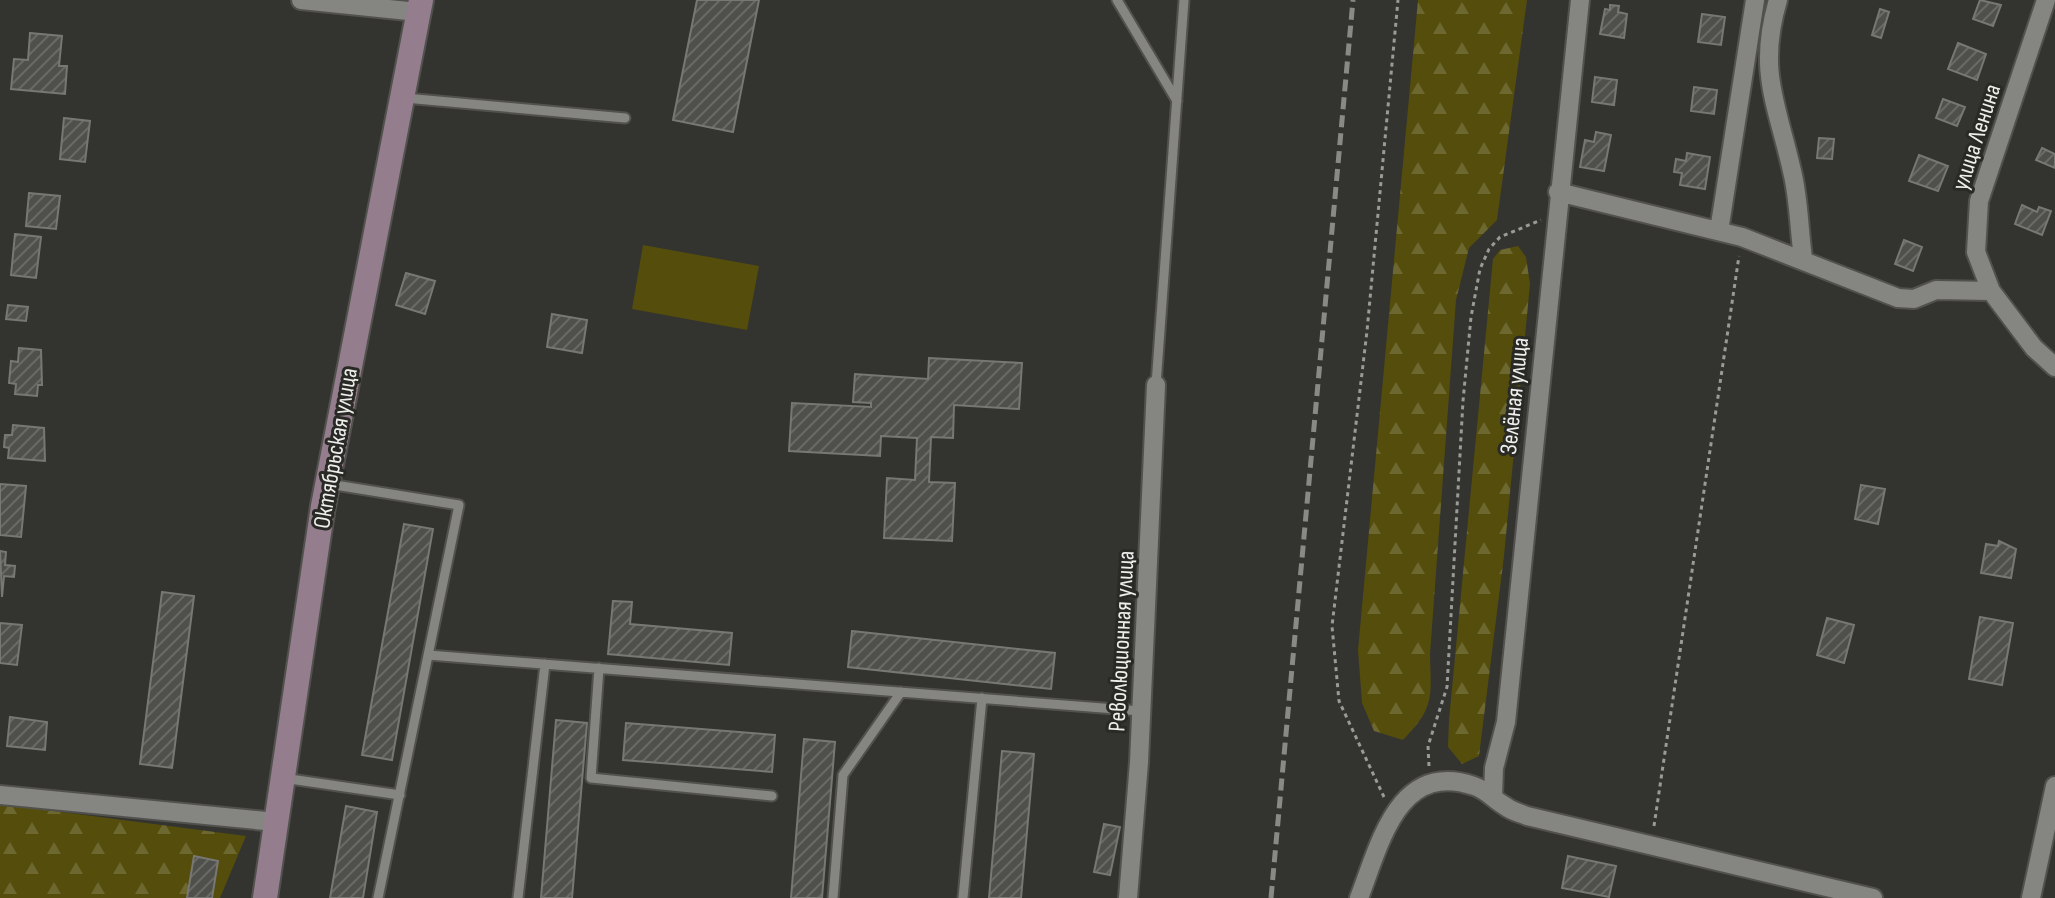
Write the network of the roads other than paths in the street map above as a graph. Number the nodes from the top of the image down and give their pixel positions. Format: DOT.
graph roads {
  1 [pos="301,0"];
  2 [pos="1117,0"];
  3 [pos="1184,0"];
  4 [pos="1580,0"];
  5 [pos="1755,0"];
  6 [pos="1778,0"];
  7 [pos="2046,0"];
  8 [pos="420,6"];
  9 [pos="402,98"];
  10 [pos="1177,101"];
  11 [pos="625,118"];
  12 [pos="1558,192"];
  13 [pos="1719,231"];
  14 [pos="1803,258"];
  15 [pos="1991,291"];
  16 [pos="2055,367"];
  17 [pos="1156,385"];
  18 [pos="327,484"];
  19 [pos="428,655"];
  20 [pos="545,664"];
  21 [pos="599,668"];
  22 [pos="901,692"];
  23 [pos="982,698"];
  24 [pos="1141,711"];
  25 [pos="283,778"];
  26 [pos="2055,786"];
  27 [pos="0,795"];
  28 [pos="400,795"];
  29 [pos="772,796"];
  30 [pos="1493,796"];
  31 [pos="276,822"];
  32 [pos="265,898"];
  33 [pos="378,898"];
  34 [pos="518,898"];
  35 [pos="833,898"];
  36 [pos="963,898"];
  37 [pos="1128,898"];
  38 [pos="1359,898"];
  39 [pos="1873,898"];
  40 [pos="2031,898"];
  1 -- 8 [label="street"];
  2 -- 10 [label="lane"];
  3 -- 10 [label="lane"];
  4 -- 12 [label="street, Зелёная улица"];
  5 -- 13 [label="street"];
  6 -- 14 [label="street"];
  7 -- 15 [label="street, улица Ленина"];
  8 -- 9 [label="main road, Октябрьская улица"];
  9 -- 11 [label="lane"];
  9 -- 18 [label="main road, Октябрьская улица"];
  10 -- 17 [label="lane"];
  12 -- 13 [label="street"];
  12 -- 30 [label="street, Зелёная улица"];
  13 -- 14 [label="street"];
  14 -- 15 [label="street"];
  15 -- 16 [label="street, улица Ленина"];
  17 -- 24 [label="street, Революционная улица"];
  18 -- 19 [label="lane"];
  18 -- 25 [label="main road, Октябрьская улица"];
  19 -- 20 [label="lane"];
  19 -- 28 [label="lane"];
  20 -- 21 [label="lane"];
  20 -- 34 [label="lane"];
  21 -- 22 [label="lane"];
  21 -- 29 [label="lane"];
  22 -- 23 [label="lane"];
  22 -- 35 [label="lane"];
  23 -- 24 [label="lane"];
  23 -- 36 [label="lane"];
  24 -- 37 [label="street, Революционная улица"];
  25 -- 28 [label="lane"];
  25 -- 31 [label="main road, Октябрьская улица"];
  26 -- 40 [label="street"];
  27 -- 31 [label="street"];
  28 -- 33 [label="lane"];
  30 -- 38 [label="street"];
  30 -- 39 [label="street"];
  31 -- 32 [label="main road, Октябрьская улица"];
}
